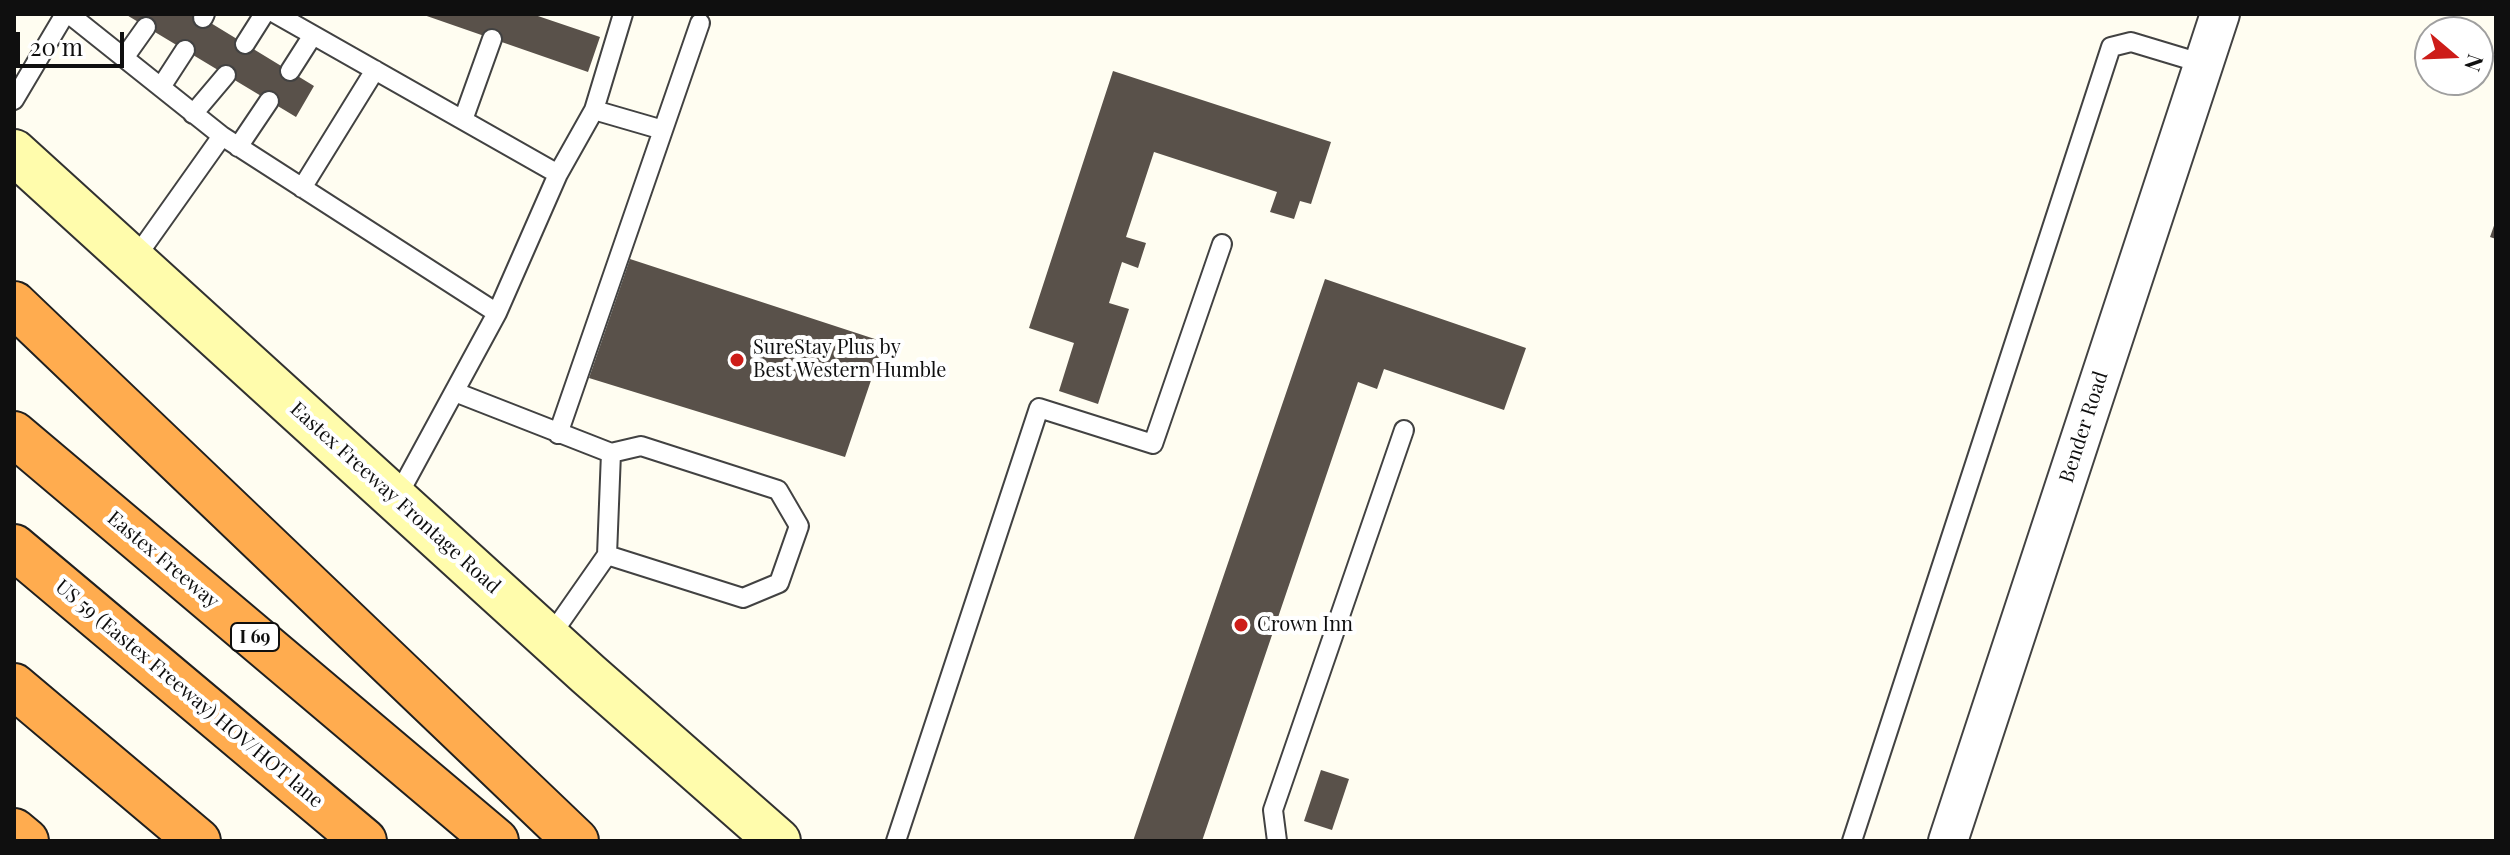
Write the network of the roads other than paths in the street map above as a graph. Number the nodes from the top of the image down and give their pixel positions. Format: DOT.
graph roads {
  1 [pos="67,14"];
  2 [pos="264,14"];
  3 [pos="276,14"];
  4 [pos="623,14"];
  5 [pos="2220,14"];
  6 [pos="700,23"];
  7 [pos="146,27"];
  8 [pos="313,35"];
  9 [pos="492,39"];
  10 [pos="245,44"];
  11 [pos="185,50"];
  12 [pos="124,58"];
  13 [pos="2204,64"];
  14 [pos="375,70"];
  15 [pos="290,71"];
  16 [pos="226,75"];
  17 [pos="161,87"];
  18 [pos="14,100"];
  19 [pos="269,101"];
  20 [pos="594,110"];
  21 [pos="193,114"];
  22 [pos="463,120"];
  23 [pos="663,130"];
  24 [pos="222,136"];
  25 [pos="238,147"];
  26 [pos="14,152"];
  27 [pos="558,174"];
  28 [pos="302,188"];
  29 [pos="1222,244"];
  30 [pos="134,260"];
  31 [pos="14,304"];
  32 [pos="497,313"];
  33 [pos="455,392"];
  34 [pos="1404,430"];
  35 [pos="14,434"];
  36 [pos="558,434"];
  37 [pos="611,453"];
  38 [pos="396,499"];
  39 [pos="14,547"];
  40 [pos="607,555"];
  41 [pos="549,638"];
  42 [pos="14,686"];
  43 [pos="14,831"];
  44 [pos="26,841"];
  45 [pos="198,841"];
  46 [pos="364,841"];
  47 [pos="496,841"];
  48 [pos="576,841"];
  49 [pos="778,841"];
  50 [pos="896,841"];
  51 [pos="1277,841"];
  52 [pos="1852,841"];
  53 [pos="1948,841"];
  1 -- 12 [label="lane"];
  1 -- 18 [label="lane"];
  2 -- 10 [label="lane"];
  3 -- 8 [label="lane"];
  4 -- 20 [label="lane"];
  5 -- 13 [label="street, Bender Road"];
  6 -- 23 [label="lane"];
  7 -- 12 [label="lane"];
  8 -- 14 [label="lane"];
  8 -- 15 [label="lane"];
  9 -- 22 [label="lane"];
  11 -- 17 [label="lane"];
  12 -- 17 [label="lane"];
  13 -- 52 [label="lane"];
  13 -- 53 [label="street, Bender Road"];
  14 -- 22 [label="lane"];
  14 -- 28 [label="lane"];
  16 -- 21 [label="lane"];
  17 -- 21 [label="lane"];
  19 -- 25 [label="lane"];
  20 -- 23 [label="lane"];
  20 -- 27 [label="lane"];
  21 -- 24 [label="lane"];
  22 -- 27 [label="lane"];
  23 -- 36 [label="lane"];
  24 -- 25 [label="lane"];
  24 -- 30 [label="lane"];
  25 -- 28 [label="lane"];
  26 -- 30 [label="main road, Eastex Freeway Frontage Road"];
  27 -- 32 [label="lane"];
  28 -- 32 [label="lane"];
  29 -- 50 [label="lane"];
  30 -- 38 [label="main road, Eastex Freeway Frontage Road"];
  31 -- 48 [label="highway"];
  32 -- 33 [label="lane"];
  33 -- 36 [label="lane"];
  33 -- 38 [label="lane"];
  34 -- 51 [label="lane"];
  35 -- 47 [label="highway, Eastex Freeway / I 69"];
  36 -- 37 [label="lane"];
  37 -- 40 [label="lane"];
  37 -- 40 [label="lane"];
  38 -- 41 [label="main road, Eastex Freeway Frontage Road"];
  39 -- 46 [label="highway, US 59 (Eastex Freeway) HOV/HOT lane"];
  40 -- 41 [label="lane"];
  41 -- 49 [label="main road, Eastex Freeway Frontage Road"];
  42 -- 45 [label="highway"];
  43 -- 44 [label="highway"];
}
